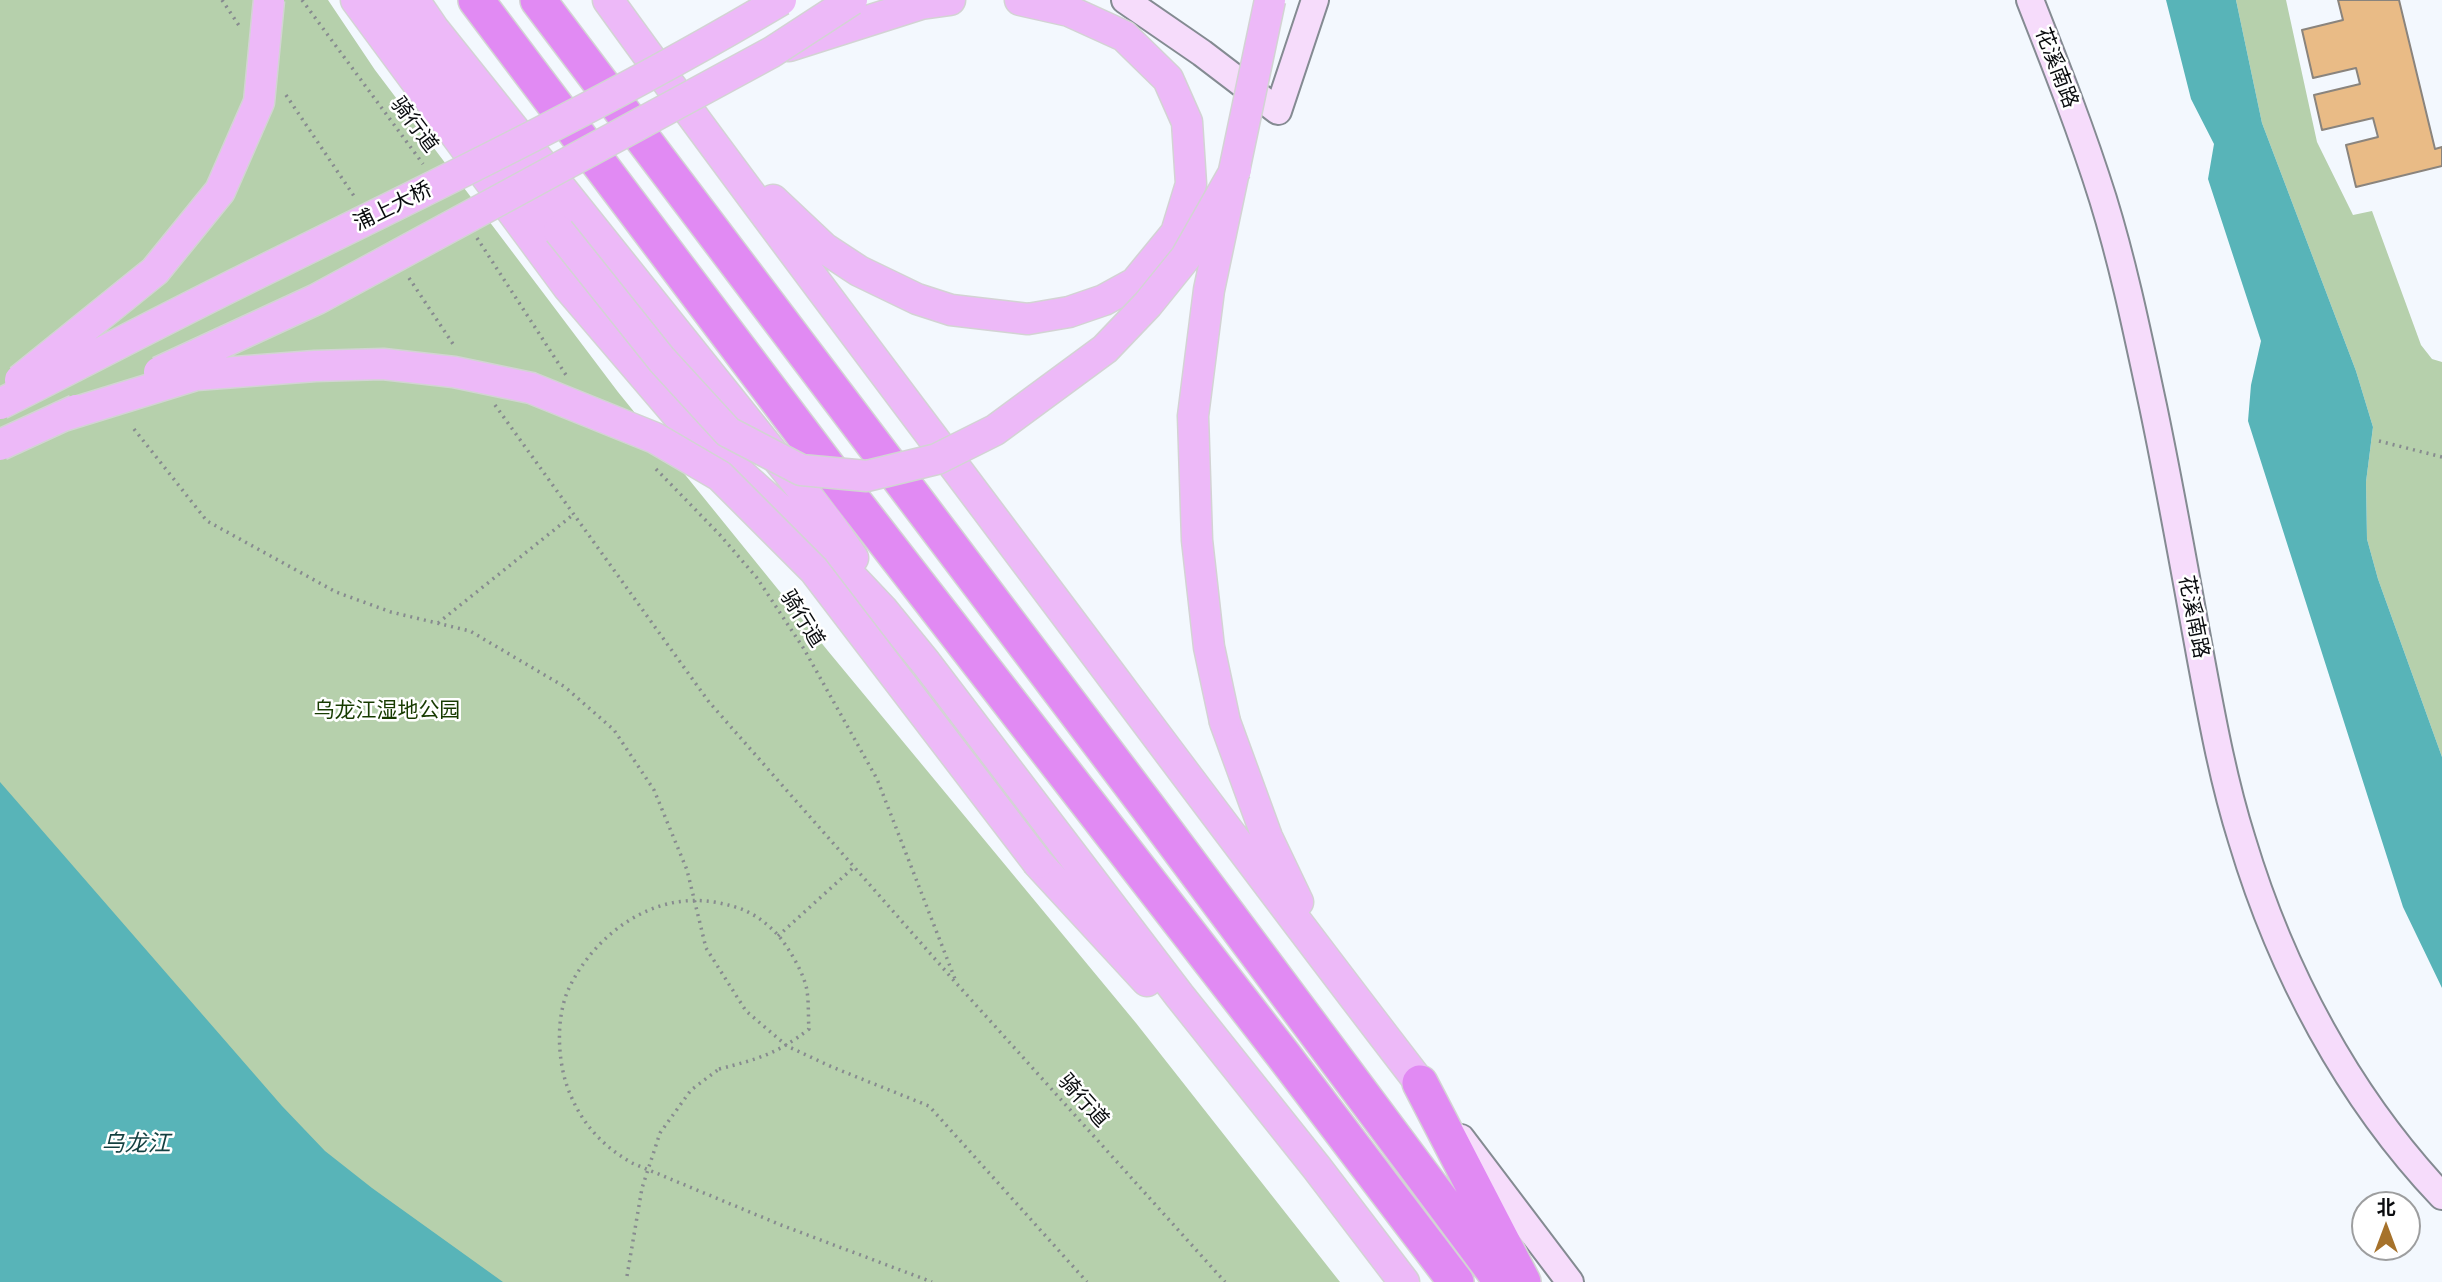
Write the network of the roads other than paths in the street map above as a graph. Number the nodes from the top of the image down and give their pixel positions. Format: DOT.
graph roads {
  1 [pos="269,0"];
  2 [pos="356,0"];
  3 [pos="383,0"];
  4 [pos="414,0"];
  5 [pos="476,0"];
  6 [pos="538,0"];
  7 [pos="608,0"];
  8 [pos="755,0"];
  9 [pos="781,0"];
  10 [pos="852,0"];
  11 [pos="950,0"];
  12 [pos="1020,0"];
  13 [pos="1125,0"];
  14 [pos="1270,0"];
  15 [pos="1315,0"];
  16 [pos="2029,0"];
  17 [pos="730,30"];
  18 [pos="772,52"];
  19 [pos="701,128"];
  20 [pos="1236,169"];
  21 [pos="0,397"];
  22 [pos="0,404"];
  23 [pos="60,417"];
  24 [pos="0,445"];
  25 [pos="926,663"];
  26 [pos="1325,959"];
  27 [pos="1420,1083"];
  28 [pos="1317,1168"];
  29 [pos="2442,1196"];
  30 [pos="1404,1282"];
  31 [pos="1456,1282"];
  32 [pos="1502,1282"];
  33 [pos="1523,1282"];
  34 [pos="1570,1282"];
  1 -- 21 [label="main road, bridge"];
  2 -- 25 [label="main road"];
  3 -- 20 [label="main road, bridge"];
  4 -- 25 [label="main road"];
  5 -- 31 [label="highway"];
  6 -- 32 [label="highway"];
  7 -- 19 [label="main road"];
  8 -- 17 [label="main road"];
  9 -- 17 [label="main road, 浦上大桥, bridge"];
  10 -- 18 [label="main road, bridge"];
  11 -- 18 [label="main road, bridge"];
  12 -- 19 [label="main road"];
  13 -- 15 [label="street"];
  14 -- 20 [label="main road, bridge"];
  16 -- 29 [label="street, 花溪南路"];
  17 -- 22 [label="main road, 浦上大桥, bridge"];
  18 -- 23 [label="main road, bridge"];
  19 -- 26 [label="main road"];
  20 -- 26 [label="main road, bridge"];
  23 -- 24 [label="main road, bridge"];
  23 -- 28 [label="main road, bridge"];
  25 -- 28 [label="main road"];
  26 -- 27 [label="main road"];
  27 -- 33 [label="highway"];
  27 -- 34 [label="street"];
  28 -- 30 [label="main road"];
}
